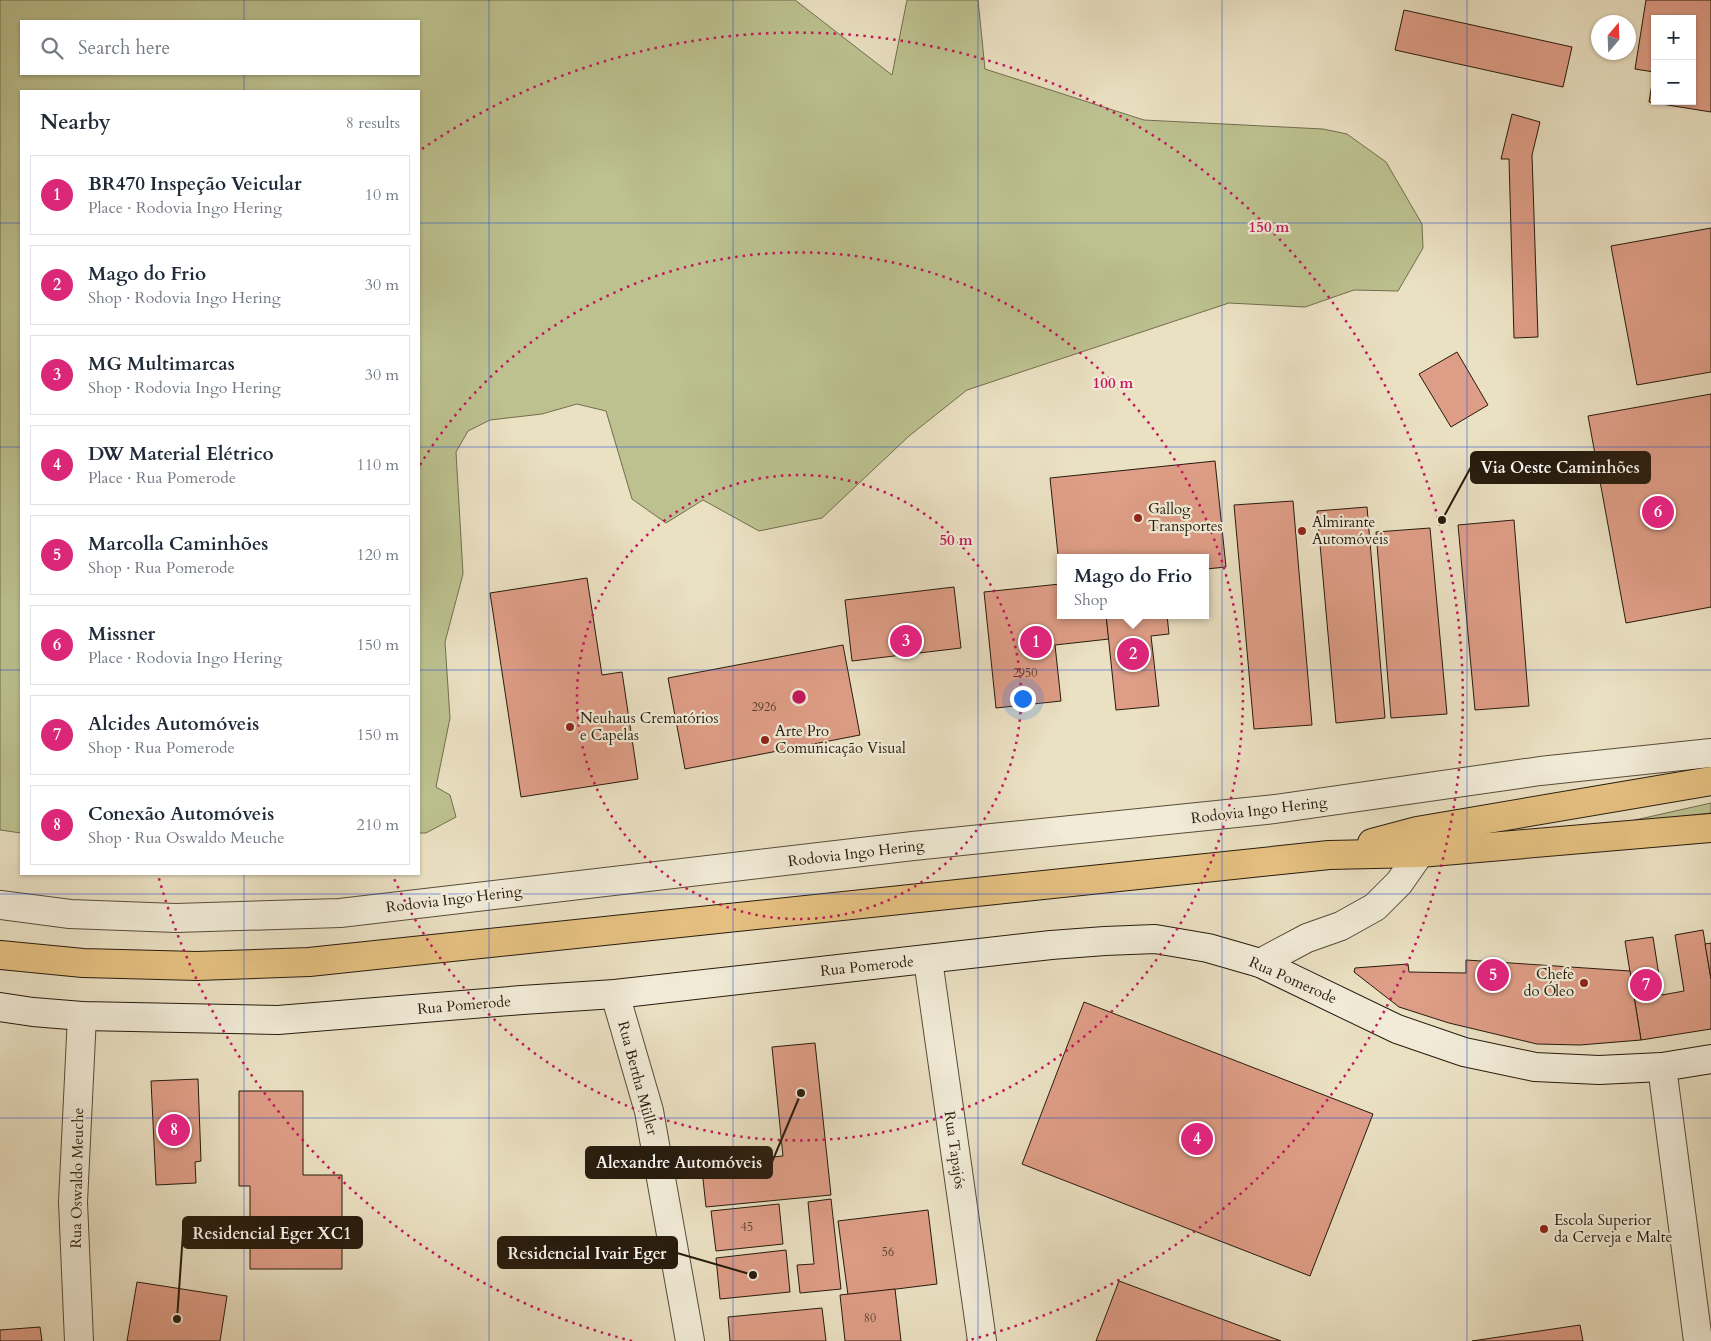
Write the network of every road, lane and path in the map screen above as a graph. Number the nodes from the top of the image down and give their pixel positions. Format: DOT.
graph roads {
  1 [pos="1711,753"];
  2 [pos="1711,782"];
  3 [pos="1711,828"];
  4 [pos="1420,853"];
  5 [pos="1329,855"];
  6 [pos="0,905"];
  7 [pos="0,955"];
  8 [pos="928,960"];
  9 [pos="1260,963"];
  10 [pos="615,994"];
  11 [pos="0,1007"];
  12 [pos="82,1016"];
  13 [pos="1711,1058"];
  14 [pos="1662,1067"];
  15 [pos="78,1341"];
  16 [pos="690,1341"];
  17 [pos="982,1341"];
  18 [pos="1698,1341"];
  1 -- 6 [label="street, Rodovia Ingo Hering"];
  2 -- 5 [label="highway"];
  3 -- 4 [label="highway"];
  4 -- 5 [label="highway"];
  4 -- 9 [label="street"];
  5 -- 7 [label="highway"];
  8 -- 9 [label="street, Rua Pomerode"];
  8 -- 10 [label="street, Rua Pomerode"];
  8 -- 17 [label="street, Rua Tapajós"];
  9 -- 14 [label="street, Rua Pomerode"];
  10 -- 12 [label="street, Rua Pomerode"];
  10 -- 16 [label="street, Rua Bertha Müller"];
  11 -- 12 [label="street, Rua Pomerode"];
  12 -- 15 [label="street, Rua Oswaldo Meuche"];
  13 -- 14 [label="street, Rua Pomerode"];
  14 -- 18 [label="street"];
}
